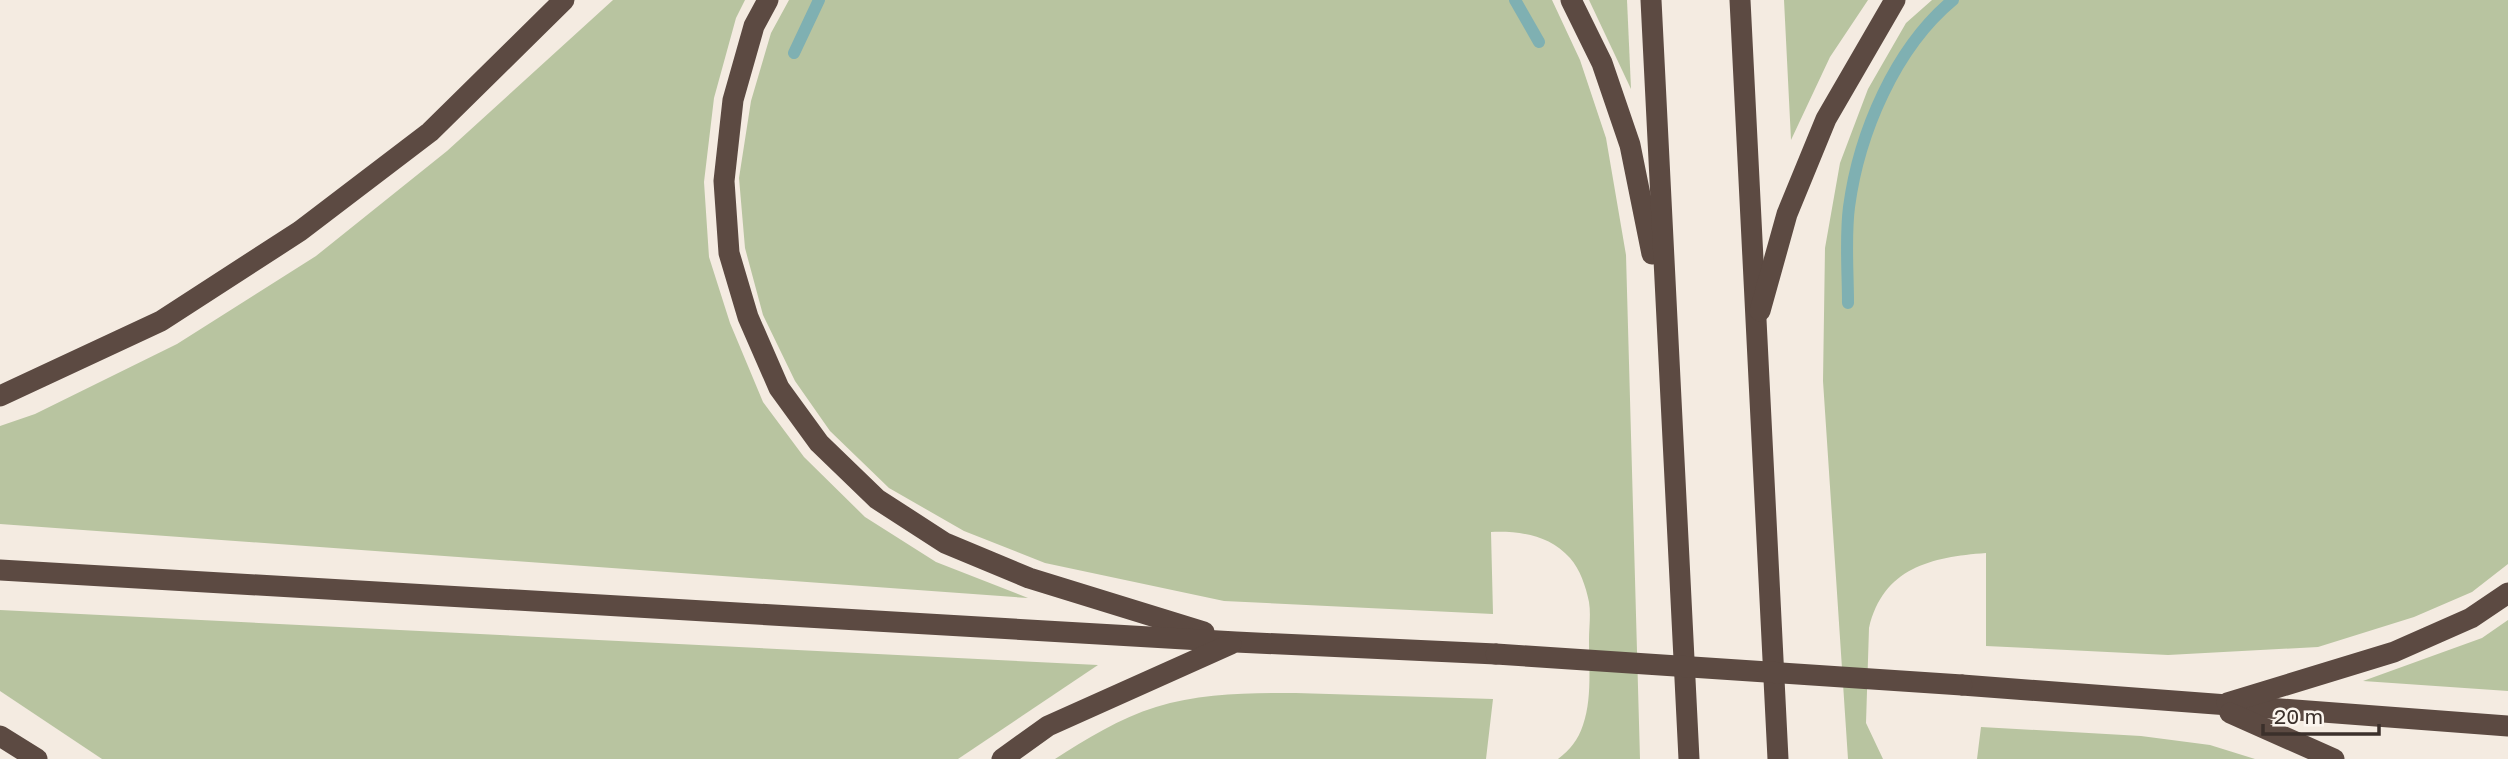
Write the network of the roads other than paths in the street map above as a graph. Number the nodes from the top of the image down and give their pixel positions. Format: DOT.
graph roads {
  1 [pos="564,0"];
  2 [pos="768,0"];
  3 [pos="1572,0"];
  4 [pos="1651,0"];
  5 [pos="1740,0"];
  6 [pos="1895,0"];
  7 [pos="1665,318"];
  8 [pos="1755,330"];
  9 [pos="0,396"];
  10 [pos="0,570"];
  11 [pos="2508,593"];
  12 [pos="1236,642"];
  13 [pos="2215,706"];
  14 [pos="2508,726"];
  15 [pos="0,737"];
  16 [pos="37,759"];
  17 [pos="1002,759"];
  18 [pos="1689,759"];
  19 [pos="1779,759"];
  20 [pos="2334,759"];
  1 -- 9 [label="highway"];
  2 -- 12 [label="highway"];
  3 -- 7 [label="highway"];
  4 -- 7 [label="highway"];
  5 -- 8 [label="highway"];
  6 -- 8 [label="highway"];
  7 -- 18 [label="highway"];
  8 -- 19 [label="highway"];
  10 -- 12 [label="highway"];
  11 -- 13 [label="highway"];
  12 -- 13 [label="highway, bridge"];
  12 -- 17 [label="highway"];
  13 -- 14 [label="highway"];
  13 -- 20 [label="highway"];
  15 -- 16 [label="highway"];
}
